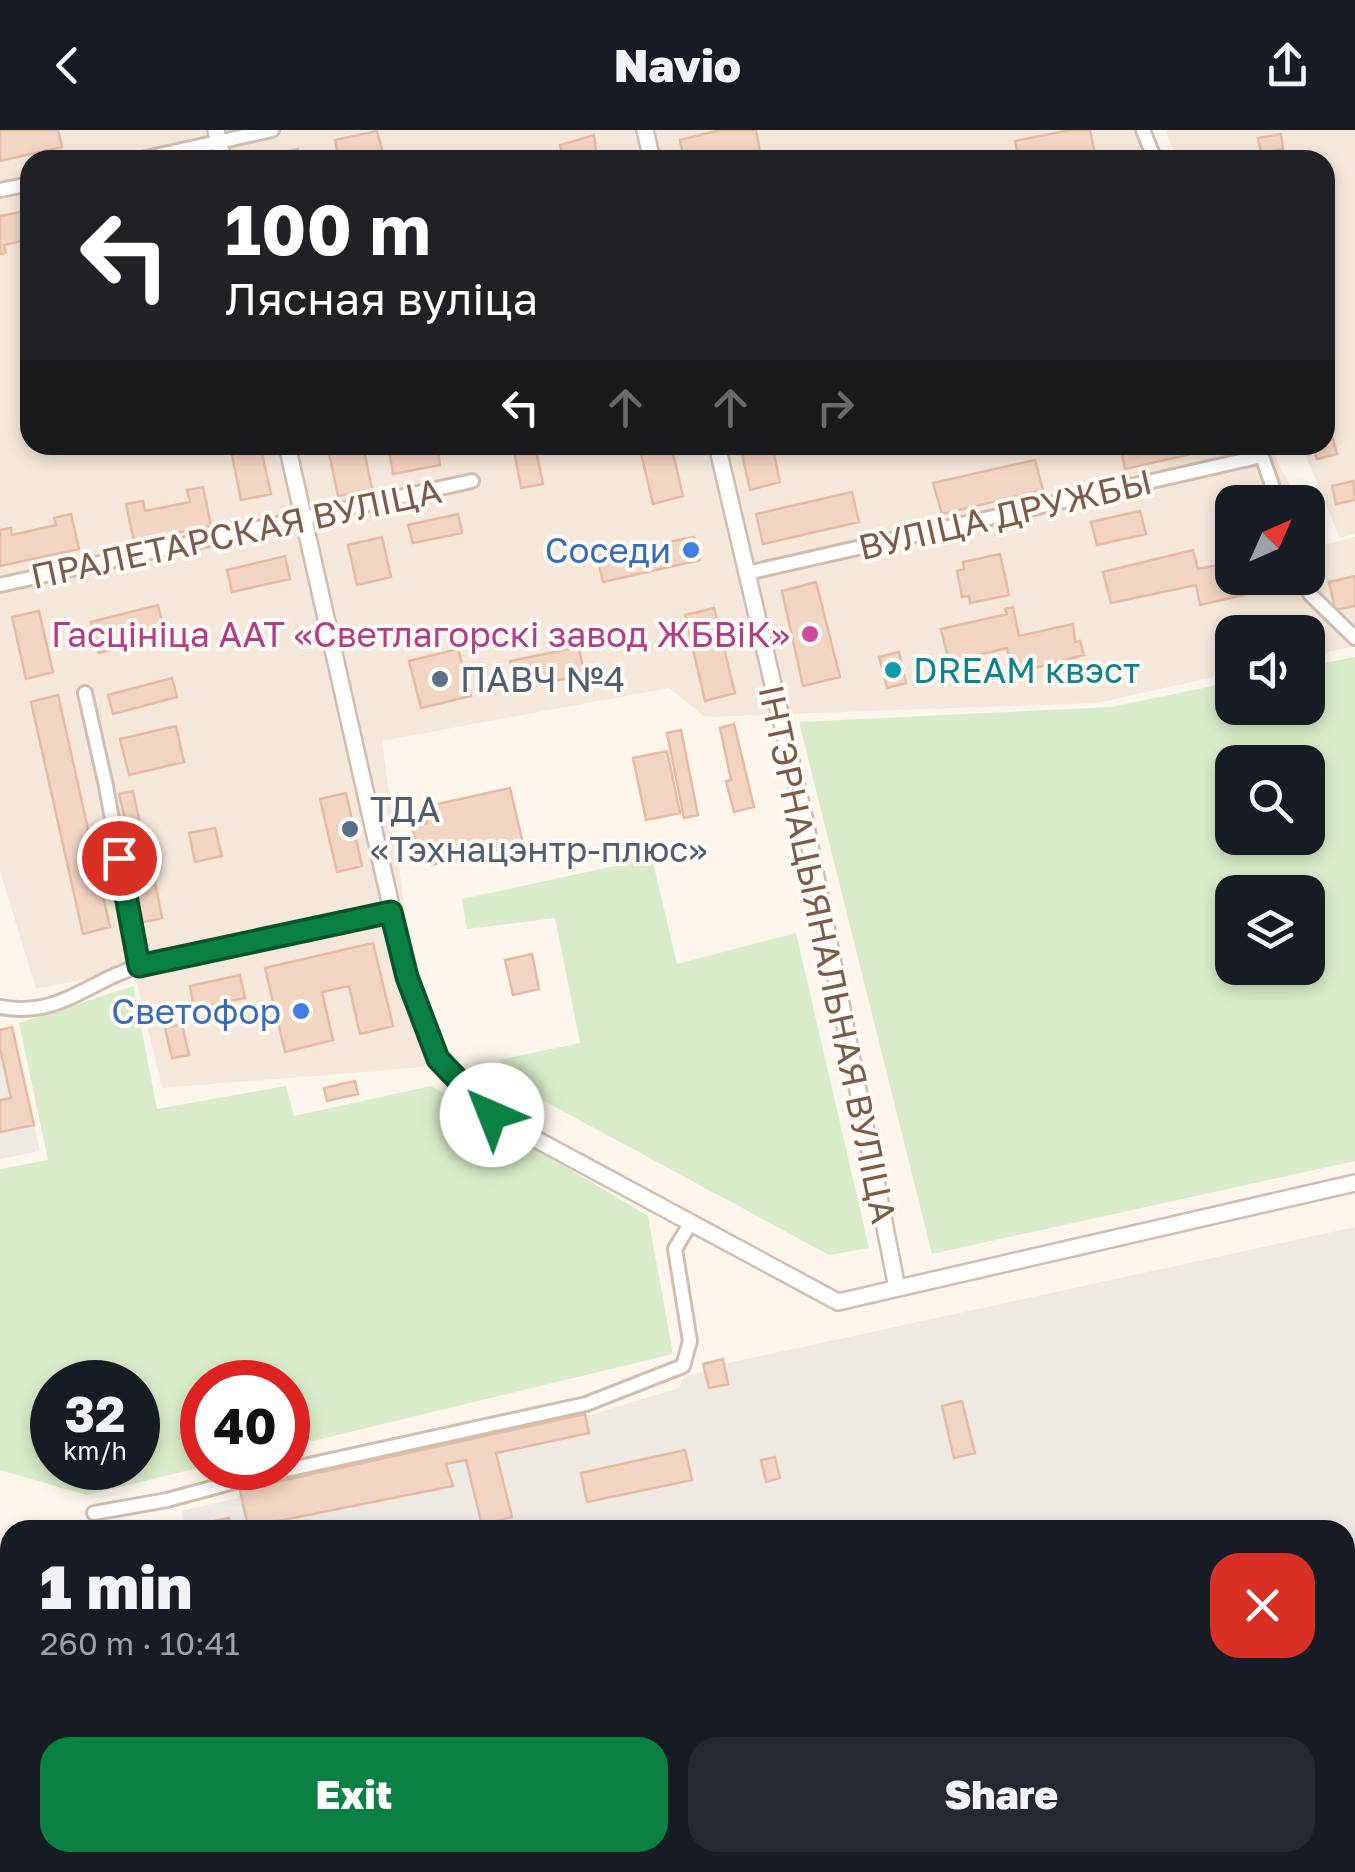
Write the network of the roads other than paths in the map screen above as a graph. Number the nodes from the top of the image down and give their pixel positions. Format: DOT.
graph roads {
  1 [pos="272,130"];
  2 [pos="217,136"];
  3 [pos="170,150"];
  4 [pos="289,455"];
  5 [pos="719,455"];
  6 [pos="1243,455"];
  7 [pos="1261,455"];
  8 [pos="472,481"];
  9 [pos="1272,485"];
  10 [pos="303,518"];
  11 [pos="747,573"];
  12 [pos="0,586"];
  13 [pos="1311,595"];
  14 [pos="1355,638"];
  15 [pos="85,693"];
  16 [pos="391,912"];
  17 [pos="139,966"];
  18 [pos="0,1007"];
  19 [pos="1355,1183"];
  20 [pos="690,1224"];
  21 [pos="896,1288"];
  22 [pos="94,1512"];
  1 -- 2 [label="street"];
  2 -- 3 [label="street"];
  4 -- 10 [label="street"];
  5 -- 11 [label="street, ІНТЭРНАЦЫЯНАЛЬНАЯ ВУЛІЦА"];
  6 -- 11 [label="street, ВУЛІЦА ДРУЖБЫ"];
  7 -- 9 [label="street"];
  8 -- 10 [label="street, ПРАЛЕТАРСКАЯ ВУЛІЦА"];
  10 -- 12 [label="street, ПРАЛЕТАРСКАЯ ВУЛІЦА"];
  10 -- 16 [label="street"];
  11 -- 21 [label="street, ІНТЭРНАЦЫЯНАЛЬНАЯ ВУЛІЦА"];
  13 -- 14 [label="street"];
  15 -- 17 [label="street"];
  16 -- 17 [label="street"];
  16 -- 20 [label="street"];
  17 -- 18 [label="street"];
  19 -- 21 [label="street"];
  20 -- 21 [label="street"];
  20 -- 22 [label="street"];
}
